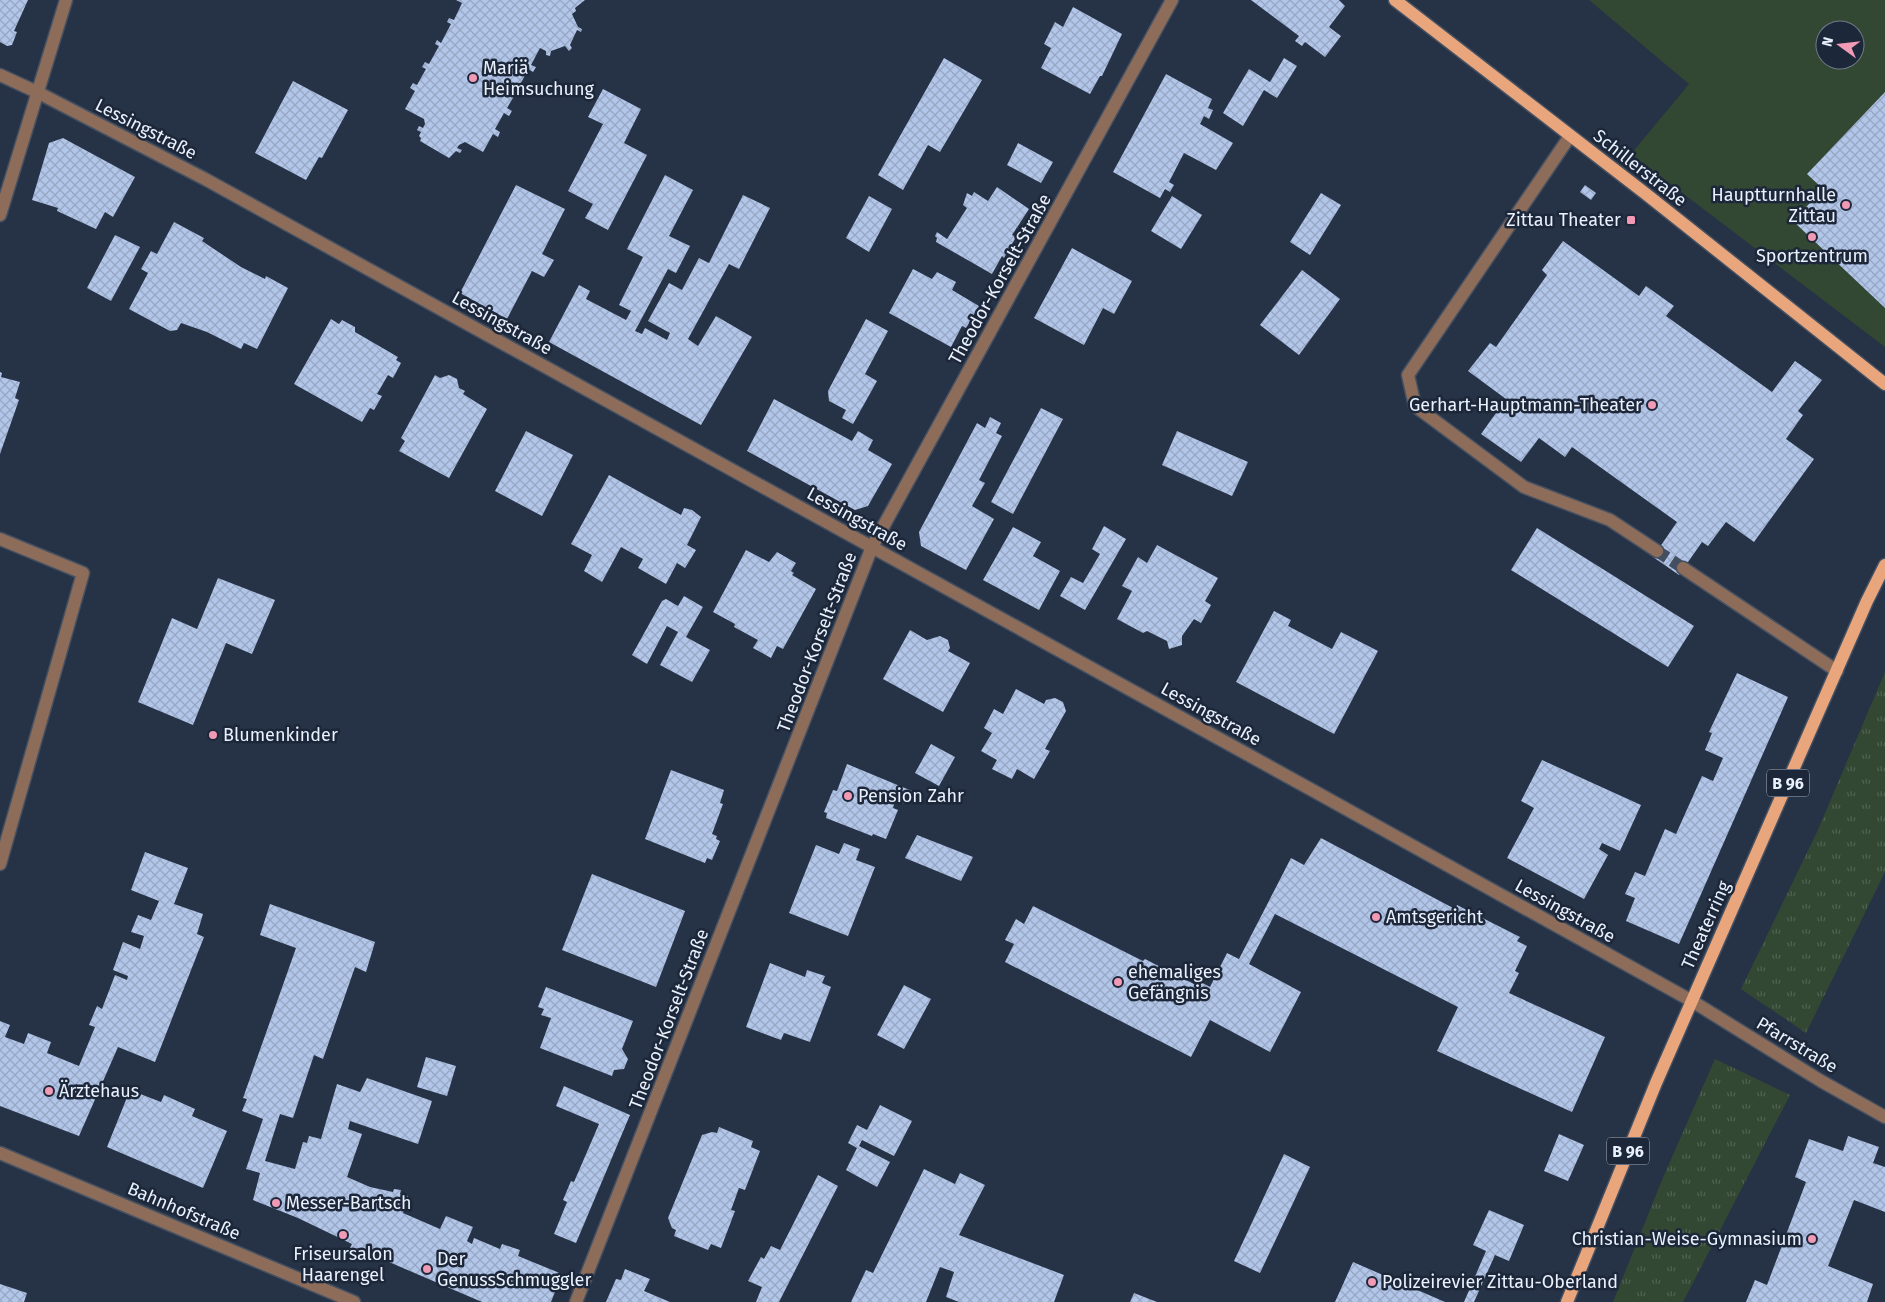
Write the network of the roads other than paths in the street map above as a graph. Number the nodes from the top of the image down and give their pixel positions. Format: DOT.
graph roads {
  1 [pos="66,0"];
  2 [pos="1172,0"];
  3 [pos="1395,0"];
  4 [pos="0,75"];
  5 [pos="37,92"];
  6 [pos="1570,136"];
  7 [pos="0,215"];
  8 [pos="1885,384"];
  9 [pos="0,539"];
  10 [pos="872,547"];
  11 [pos="1657,552"];
  12 [pos="1885,565"];
  13 [pos="1683,568"];
  14 [pos="1837,671"];
  15 [pos="0,864"];
  16 [pos="1692,1001"];
  17 [pos="1885,1118"];
  18 [pos="0,1153"];
  19 [pos="354,1302"];
  20 [pos="576,1302"];
  21 [pos="1568,1302"];
  1 -- 5 [label="street"];
  2 -- 10 [label="street, Theodor-Korselt-Straße"];
  3 -- 6 [label="main road, Schillerstraße"];
  4 -- 5 [label="street, Lessingstraße"];
  5 -- 7 [label="street"];
  5 -- 10 [label="street, Lessingstraße"];
  6 -- 8 [label="main road, Schillerstraße"];
  6 -- 11 [label="street"];
  9 -- 15 [label="street"];
  10 -- 16 [label="street, Lessingstraße"];
  10 -- 20 [label="street, Theodor-Korselt-Straße"];
  12 -- 14 [label="main road, Theaterring / B 96"];
  13 -- 14 [label="street"];
  14 -- 16 [label="main road, Theaterring / B 96"];
  16 -- 17 [label="street, Pfarrstraße"];
  16 -- 21 [label="main road, Theaterring / B 96"];
  18 -- 19 [label="street, Bahnhofstraße"];
}
